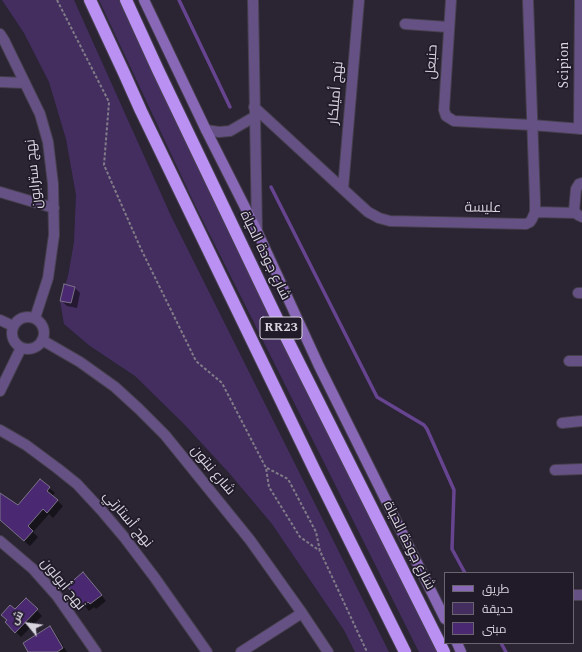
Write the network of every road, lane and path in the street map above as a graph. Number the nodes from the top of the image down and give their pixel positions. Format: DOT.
graph roads {
  1 [pos="57,0"];
  2 [pos="90,0"];
  3 [pos="126,0"];
  4 [pos="144,0"];
  5 [pos="253,0"];
  6 [pos="359,0"];
  7 [pos="451,0"];
  8 [pos="528,0"];
  9 [pos="580,0"];
  10 [pos="405,24"];
  11 [pos="448,27"];
  12 [pos="0,34"];
  13 [pos="581,36"];
  14 [pos="0,82"];
  15 [pos="25,83"];
  16 [pos="254,112"];
  17 [pos="532,125"];
  18 [pos="581,129"];
  19 [pos="206,130"];
  20 [pos="582,183"];
  21 [pos="343,189"];
  22 [pos="0,192"];
  23 [pos="54,208"];
  24 [pos="535,212"];
  25 [pos="579,215"];
  26 [pos="256,231"];
  27 [pos="35,318"];
  28 [pos="0,320"];
  29 [pos="13,326"];
  30 [pos="42,340"];
  31 [pos="21,348"];
  32 [pos="570,361"];
  33 [pos="582,361"];
  34 [pos="0,391"];
  35 [pos="582,421"];
  36 [pos="562,423"];
  37 [pos="0,430"];
  38 [pos="266,468"];
  39 [pos="582,469"];
  40 [pos="555,470"];
  41 [pos="0,541"];
  42 [pos="320,551"];
  43 [pos="302,613"];
  44 [pos="444,617"];
  45 [pos="96,652"];
  46 [pos="207,652"];
  47 [pos="241,652"];
  48 [pos="328,652"];
  49 [pos="367,652"];
  50 [pos="406,652"];
  51 [pos="444,652"];
  1 -- 38 [label="path"];
  2 -- 50 [label="highway, RR23"];
  3 -- 51 [label="highway, شارع جودة الحياة / RR23"];
  4 -- 19 [label="street"];
  5 -- 16 [label="street"];
  6 -- 21 [label="street, نهج أميلكار"];
  7 -- 11 [label="street, حنبعل"];
  8 -- 17 [label="street"];
  9 -- 13 [label="street, Scipion"];
  10 -- 11 [label="street"];
  11 -- 17 [label="street, حنبعل"];
  12 -- 15 [label="street, نهج سترابون"];
  13 -- 18 [label="street, Scipion"];
  14 -- 15 [label="street"];
  15 -- 23 [label="street, نهج سترابون"];
  16 -- 19 [label="street"];
  16 -- 21 [label="street, عليسة"];
  16 -- 26 [label="street"];
  17 -- 18 [label="street"];
  17 -- 24 [label="street"];
  19 -- 26 [label="street"];
  20 -- 25 [label="street"];
  21 -- 24 [label="street, عليسة"];
  22 -- 23 [label="street"];
  23 -- 27 [label="street, نهج سترابون"];
  24 -- 25 [label="street"];
  26 -- 44 [label="street"];
  27 -- 29 [label="street"];
  27 -- 30 [label="street"];
  28 -- 29 [label="street"];
  29 -- 31 [label="street"];
  30 -- 31 [label="street"];
  30 -- 43 [label="street, شارع نبتون"];
  31 -- 34 [label="street"];
  32 -- 33 [label="street"];
  35 -- 36 [label="street"];
  37 -- 46 [label="street, نهج أستارتي"];
  38 -- 42 [label="path"];
  38 -- 42 [label="path"];
  39 -- 40 [label="street"];
  41 -- 45 [label="street, نهج أبولون"];
  42 -- 49 [label="path"];
  43 -- 47 [label="street"];
  43 -- 48 [label="street, شارع نبتون"];
}
